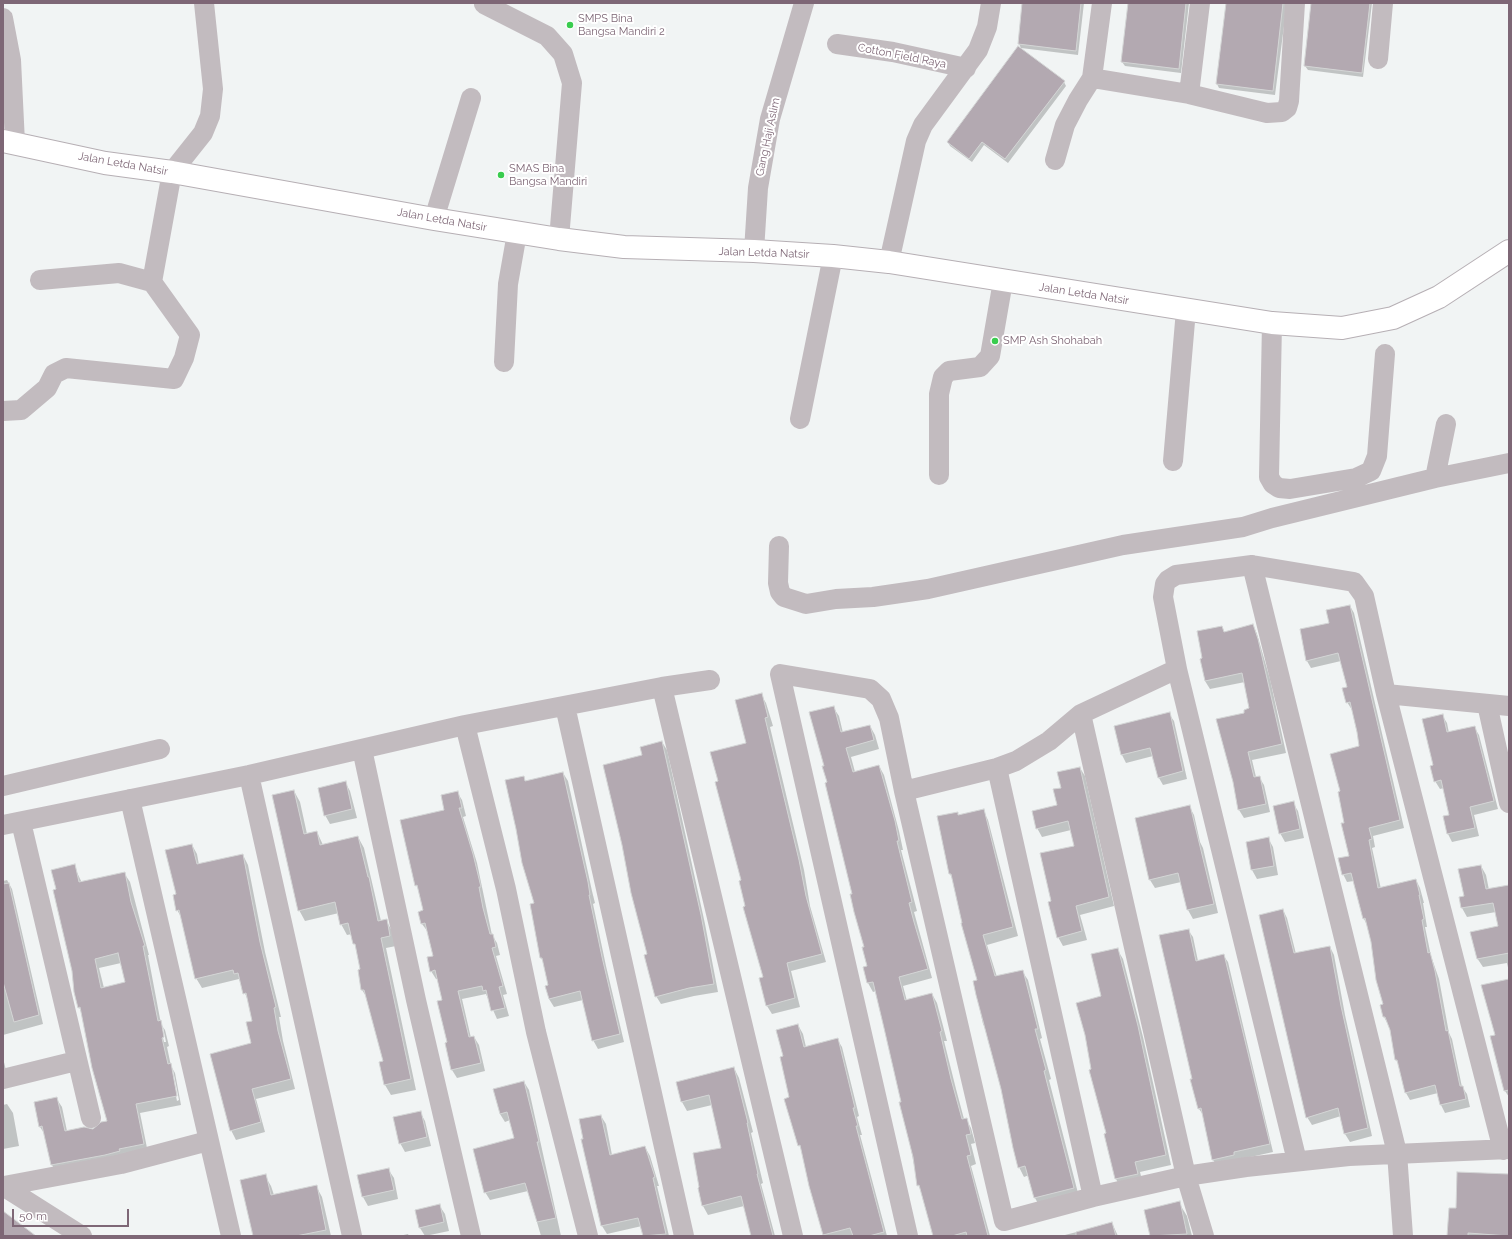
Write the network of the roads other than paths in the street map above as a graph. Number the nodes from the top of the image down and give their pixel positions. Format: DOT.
graph roads {
  1 [pos="204,3"];
  2 [pos="804,3"];
  3 [pos="991,3"];
  4 [pos="1102,3"];
  5 [pos="1200,3"];
  6 [pos="1295,3"];
  7 [pos="1383,3"];
  8 [pos="484,4"];
  9 [pos="3,18"];
  10 [pos="837,44"];
  11 [pos="1378,59"];
  12 [pos="966,68"];
  13 [pos="1092,78"];
  14 [pos="1189,94"];
  15 [pos="471,98"];
  16 [pos="9,142"];
  17 [pos="1055,160"];
  18 [pos="172,172"];
  19 [pos="434,219"];
  20 [pos="517,233"];
  21 [pos="559,239"];
  22 [pos="754,251"];
  23 [pos="1509,251"];
  24 [pos="833,256"];
  25 [pos="889,262"];
  26 [pos="40,280"];
  27 [pos="1003,281"];
  28 [pos="152,282"];
  29 [pos="1186,310"];
  30 [pos="1272,323"];
  31 [pos="1385,354"];
  32 [pos="504,362"];
  33 [pos="3,411"];
  34 [pos="800,419"];
  35 [pos="1446,424"];
  36 [pos="1173,461"];
  37 [pos="1509,463"];
  38 [pos="939,475"];
  39 [pos="1435,478"];
  40 [pos="779,546"];
  41 [pos="1252,565"];
  42 [pos="1177,669"];
  43 [pos="710,680"];
  44 [pos="662,687"];
  45 [pos="1386,694"];
  46 [pos="1487,704"];
  47 [pos="564,706"];
  48 [pos="1509,706"];
  49 [pos="1081,714"];
  50 [pos="465,725"];
  51 [pos="160,749"];
  52 [pos="362,749"];
  53 [pos="997,768"];
  54 [pos="249,775"];
  55 [pos="3,786"];
  56 [pos="904,791"];
  57 [pos="130,800"];
  58 [pos="1509,803"];
  59 [pos="12,824"];
  60 [pos="76,1061"];
  61 [pos="3,1079"];
  62 [pos="91,1118"];
  63 [pos="208,1141"];
  64 [pos="1506,1150"];
  65 [pos="1397,1153"];
  66 [pos="1297,1161"];
  67 [pos="1186,1176"];
  68 [pos="4,1186"];
  69 [pos="1093,1197"];
  70 [pos="1005,1229"];
  71 [pos="82,1236"];
  72 [pos="231,1236"];
  73 [pos="352,1236"];
  74 [pos="471,1236"];
  75 [pos="588,1236"];
  76 [pos="684,1236"];
  77 [pos="794,1236"];
  78 [pos="908,1236"];
  79 [pos="1204,1236"];
  80 [pos="1403,1236"];
  1 -- 18 [label="street"];
  2 -- 22 [label="street, Gang Haji Aslim"];
  3 -- 12 [label="street"];
  4 -- 13 [label="street"];
  5 -- 14 [label="street"];
  6 -- 14 [label="street"];
  7 -- 11 [label="street"];
  8 -- 21 [label="street"];
  9 -- 16 [label="street"];
  10 -- 12 [label="street, Cotton Field Raya"];
  12 -- 25 [label="street"];
  13 -- 14 [label="street"];
  13 -- 17 [label="street"];
  15 -- 19 [label="street"];
  16 -- 18 [label="main road, Jalan Letda Natsir"];
  18 -- 19 [label="main road, Jalan Letda Natsir"];
  18 -- 28 [label="street"];
  19 -- 20 [label="main road, Jalan Letda Natsir"];
  20 -- 21 [label="main road, Jalan Letda Natsir"];
  20 -- 32 [label="street"];
  21 -- 22 [label="main road, Jalan Letda Natsir"];
  22 -- 24 [label="main road, Jalan Letda Natsir"];
  23 -- 30 [label="main road, Jalan Letda Natsir"];
  24 -- 25 [label="main road, Jalan Letda Natsir"];
  24 -- 34 [label="street"];
  25 -- 27 [label="main road, Jalan Letda Natsir"];
  26 -- 28 [label="street"];
  27 -- 29 [label="main road, Jalan Letda Natsir"];
  27 -- 38 [label="street"];
  28 -- 33 [label="street"];
  29 -- 30 [label="main road, Jalan Letda Natsir"];
  29 -- 36 [label="street"];
  30 -- 31 [label="street"];
  35 -- 39 [label="street"];
  37 -- 39 [label="street"];
  39 -- 40 [label="street"];
  41 -- 42 [label="street"];
  41 -- 45 [label="street"];
  41 -- 65 [label="street"];
  42 -- 49 [label="street"];
  42 -- 66 [label="street"];
  43 -- 44 [label="street"];
  44 -- 47 [label="street"];
  44 -- 77 [label="street"];
  45 -- 46 [label="street"];
  45 -- 64 [label="street"];
  46 -- 48 [label="street"];
  46 -- 58 [label="street"];
  47 -- 50 [label="street"];
  47 -- 76 [label="street"];
  49 -- 53 [label="street"];
  49 -- 67 [label="street"];
  50 -- 52 [label="street"];
  50 -- 75 [label="street"];
  51 -- 55 [label="street"];
  52 -- 54 [label="street"];
  52 -- 74 [label="street"];
  53 -- 56 [label="street"];
  53 -- 69 [label="street"];
  54 -- 57 [label="street"];
  54 -- 73 [label="street"];
  56 -- 70 [label="street"];
  56 -- 78 [label="street"];
  57 -- 59 [label="street"];
  57 -- 63 [label="street"];
  59 -- 60 [label="street"];
  60 -- 61 [label="street"];
  60 -- 62 [label="street"];
  63 -- 68 [label="street"];
  63 -- 72 [label="street"];
  64 -- 65 [label="street"];
  65 -- 66 [label="street"];
  65 -- 80 [label="street"];
  66 -- 67 [label="street"];
  67 -- 69 [label="street"];
  67 -- 79 [label="street"];
  68 -- 71 [label="street"];
  69 -- 70 [label="street"];
}
